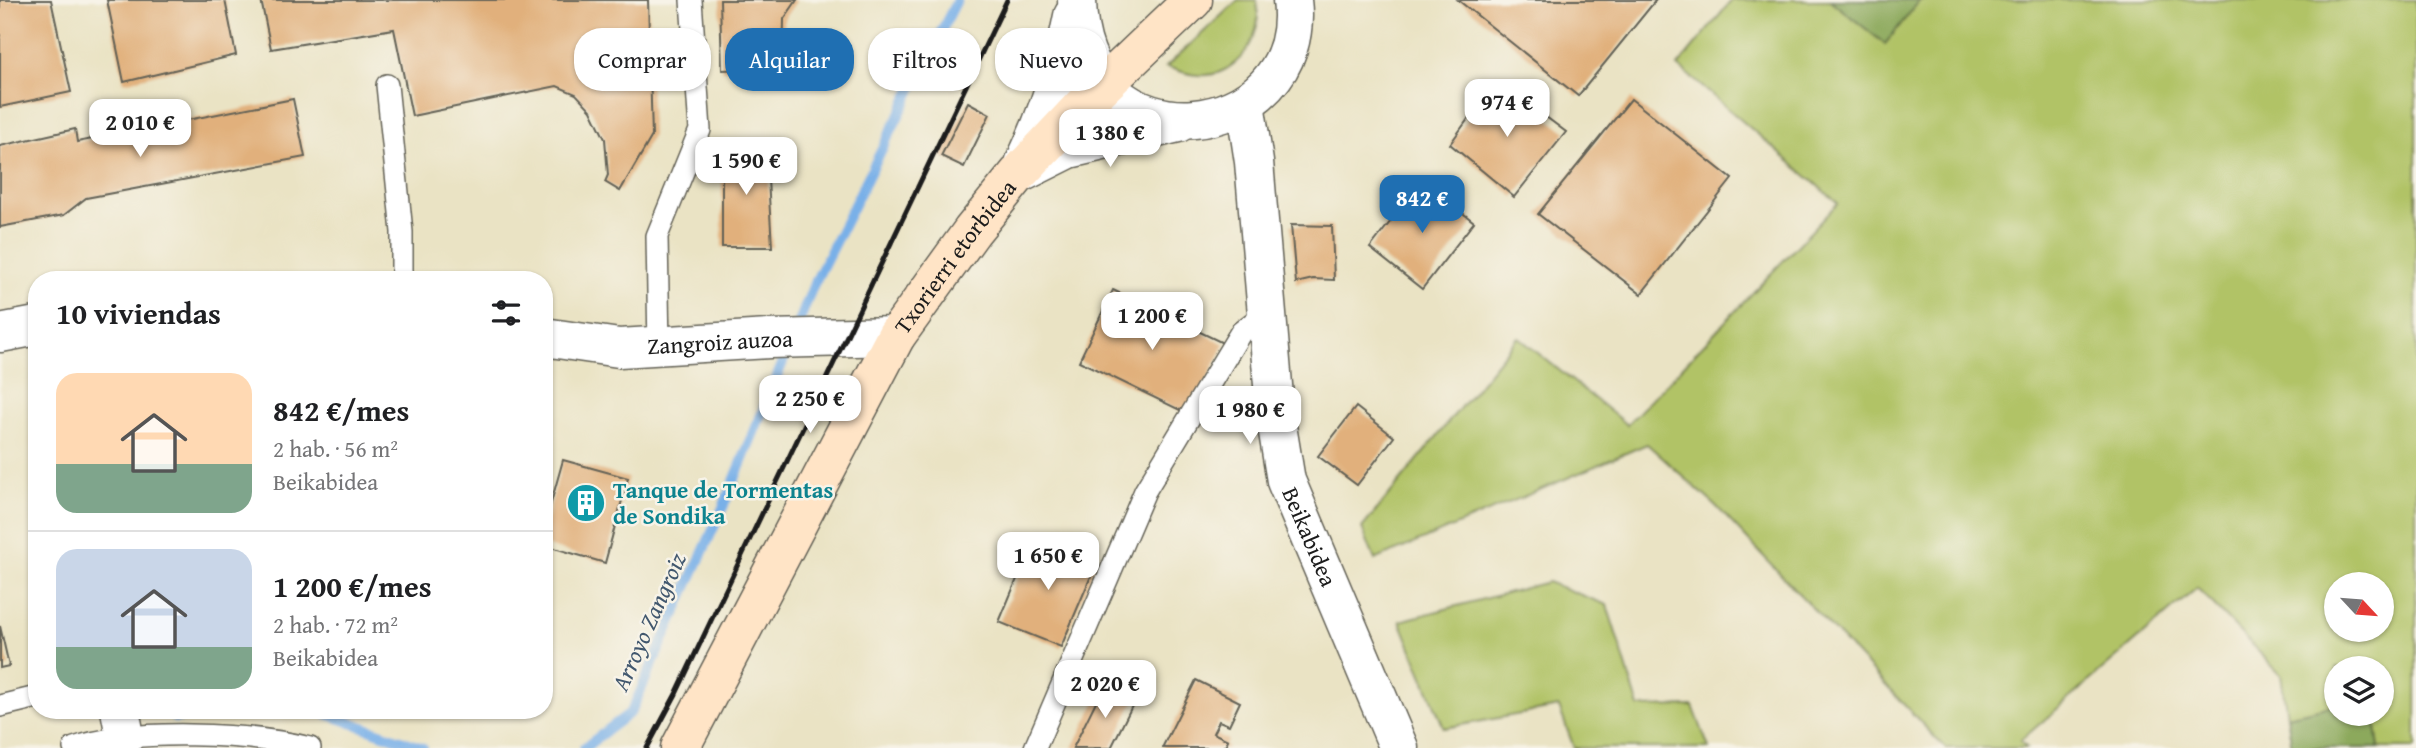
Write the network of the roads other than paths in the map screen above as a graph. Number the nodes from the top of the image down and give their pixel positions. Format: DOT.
graph roads {
  1 [pos="691,0"];
  2 [pos="1077,0"];
  3 [pos="1194,0"];
  4 [pos="1309,0"];
  5 [pos="1291,18"];
  6 [pos="1077,28"];
  7 [pos="1107,81"];
  8 [pos="387,85"];
  9 [pos="1107,88"];
  10 [pos="1097,91"];
  11 [pos="1245,103"];
  12 [pos="1187,121"];
  13 [pos="1020,173"];
  14 [pos="402,271"];
  15 [pos="1268,311"];
  16 [pos="28,328"];
  17 [pos="0,333"];
  18 [pos="896,336"];
  19 [pos="553,338"];
  20 [pos="659,348"];
  21 [pos="28,699"];
  22 [pos="0,706"];
  23 [pos="123,723"];
  24 [pos="74,748"];
  25 [pos="310,748"];
  26 [pos="680,748"];
  27 [pos="1035,748"];
  28 [pos="1399,748"];
  1 -- 20 [label="lane"];
  2 -- 6 [label="street"];
  2 -- 13 [label="street"];
  3 -- 7 [label="street, Txorierri etorbidea"];
  4 -- 5 [label="street"];
  5 -- 11 [label="street"];
  8 -- 14 [label="lane"];
  9 -- 12 [label="street"];
  10 -- 13 [label="street, Txorierri etorbidea"];
  11 -- 12 [label="street"];
  11 -- 15 [label="street, Beikabidea"];
  12 -- 13 [label="street"];
  13 -- 18 [label="street, Txorierri etorbidea"];
  15 -- 27 [label="lane"];
  15 -- 28 [label="street, Beikabidea"];
  16 -- 17 [label="street"];
  18 -- 20 [label="street, Zangroiz auzoa"];
  18 -- 26 [label="street, Txorierri etorbidea"];
  19 -- 20 [label="street, Zangroiz auzoa"];
  21 -- 22 [label="lane"];
  23 -- 24 [label="lane"];
  23 -- 25 [label="lane"];
}
